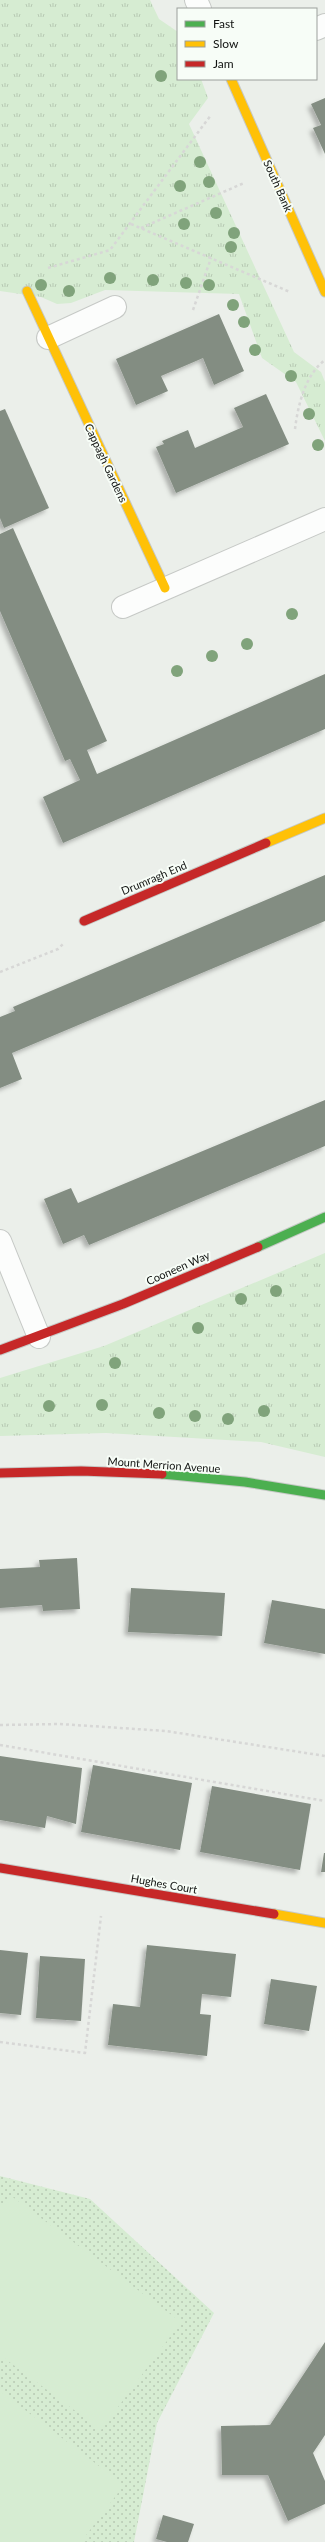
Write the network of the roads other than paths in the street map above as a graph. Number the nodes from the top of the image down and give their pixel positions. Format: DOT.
graph roads {
  1 [pos="232,82"];
  2 [pos="27,291"];
  3 [pos="325,292"];
  4 [pos="114,307"];
  5 [pos="48,338"];
  6 [pos="325,519"];
  7 [pos="165,588"];
  8 [pos="123,607"];
  9 [pos="325,818"];
  10 [pos="84,921"];
  11 [pos="325,1216"];
  12 [pos="0,1241"];
  13 [pos="39,1337"];
  14 [pos="0,1350"];
  15 [pos="0,1472"];
  16 [pos="325,1495"];
  17 [pos="0,1868"];
  18 [pos="325,1923"];
  1 -- 3 [label="street, South Bank"];
  2 -- 5 [label="street, Cappagh Gardens"];
  4 -- 5 [label="street"];
  5 -- 7 [label="street, Cappagh Gardens"];
  6 -- 7 [label="street"];
  7 -- 8 [label="street"];
  9 -- 10 [label="street, Drumragh End"];
  11 -- 13 [label="street, Cooneen Way"];
  12 -- 13 [label="street"];
  13 -- 14 [label="street, Cooneen Way"];
  15 -- 16 [label="street, Mount Merrion Avenue"];
  17 -- 18 [label="street, Hughes Court"];
}
